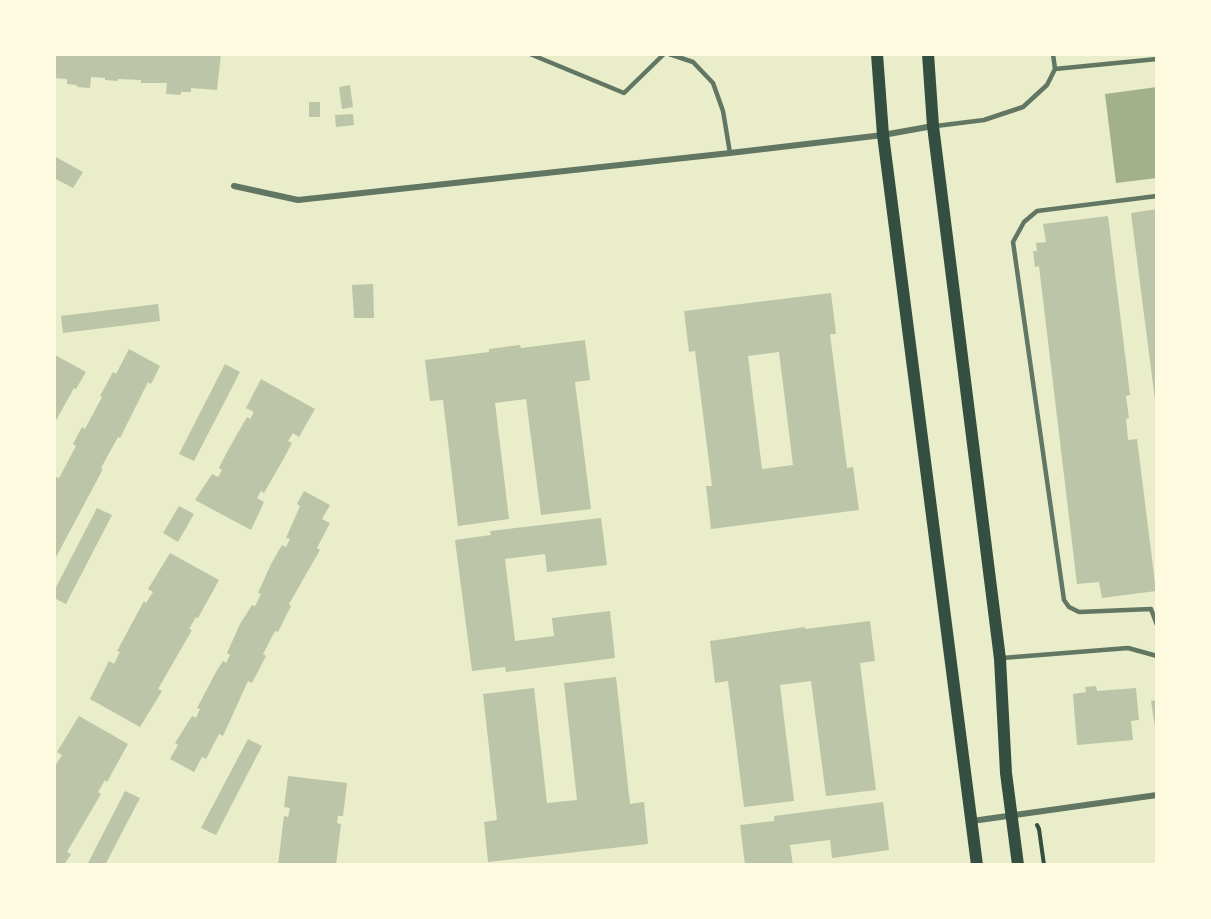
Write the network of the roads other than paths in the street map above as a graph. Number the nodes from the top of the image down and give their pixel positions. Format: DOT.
graph roads {
  1 [pos="530,54"];
  2 [pos="664,54"];
  3 [pos="669,54"];
  4 [pos="878,54"];
  5 [pos="928,54"];
  6 [pos="1053,54"];
  7 [pos="1157,59"];
  8 [pos="1055,69"];
  9 [pos="933,126"];
  10 [pos="883,135"];
  11 [pos="730,153"];
  12 [pos="234,186"];
  13 [pos="1157,196"];
  14 [pos="1157,625"];
  15 [pos="1157,656"];
  16 [pos="1000,659"];
  17 [pos="1157,795"];
  18 [pos="1011,814"];
  19 [pos="972,821"];
  20 [pos="977,865"];
  21 [pos="1018,865"];
  1 -- 2 [label="lane"];
  3 -- 11 [label="lane"];
  4 -- 10 [label="main road"];
  5 -- 9 [label="main road"];
  6 -- 8 [label="lane"];
  7 -- 8 [label="lane"];
  8 -- 9 [label="lane"];
  9 -- 10 [label="street"];
  9 -- 16 [label="main road"];
  10 -- 11 [label="street"];
  10 -- 19 [label="main road"];
  11 -- 12 [label="street"];
  13 -- 14 [label="lane"];
  15 -- 16 [label="lane"];
  16 -- 18 [label="main road"];
  17 -- 18 [label="street"];
  18 -- 19 [label="street"];
  18 -- 21 [label="main road"];
  19 -- 20 [label="main road"];
}
